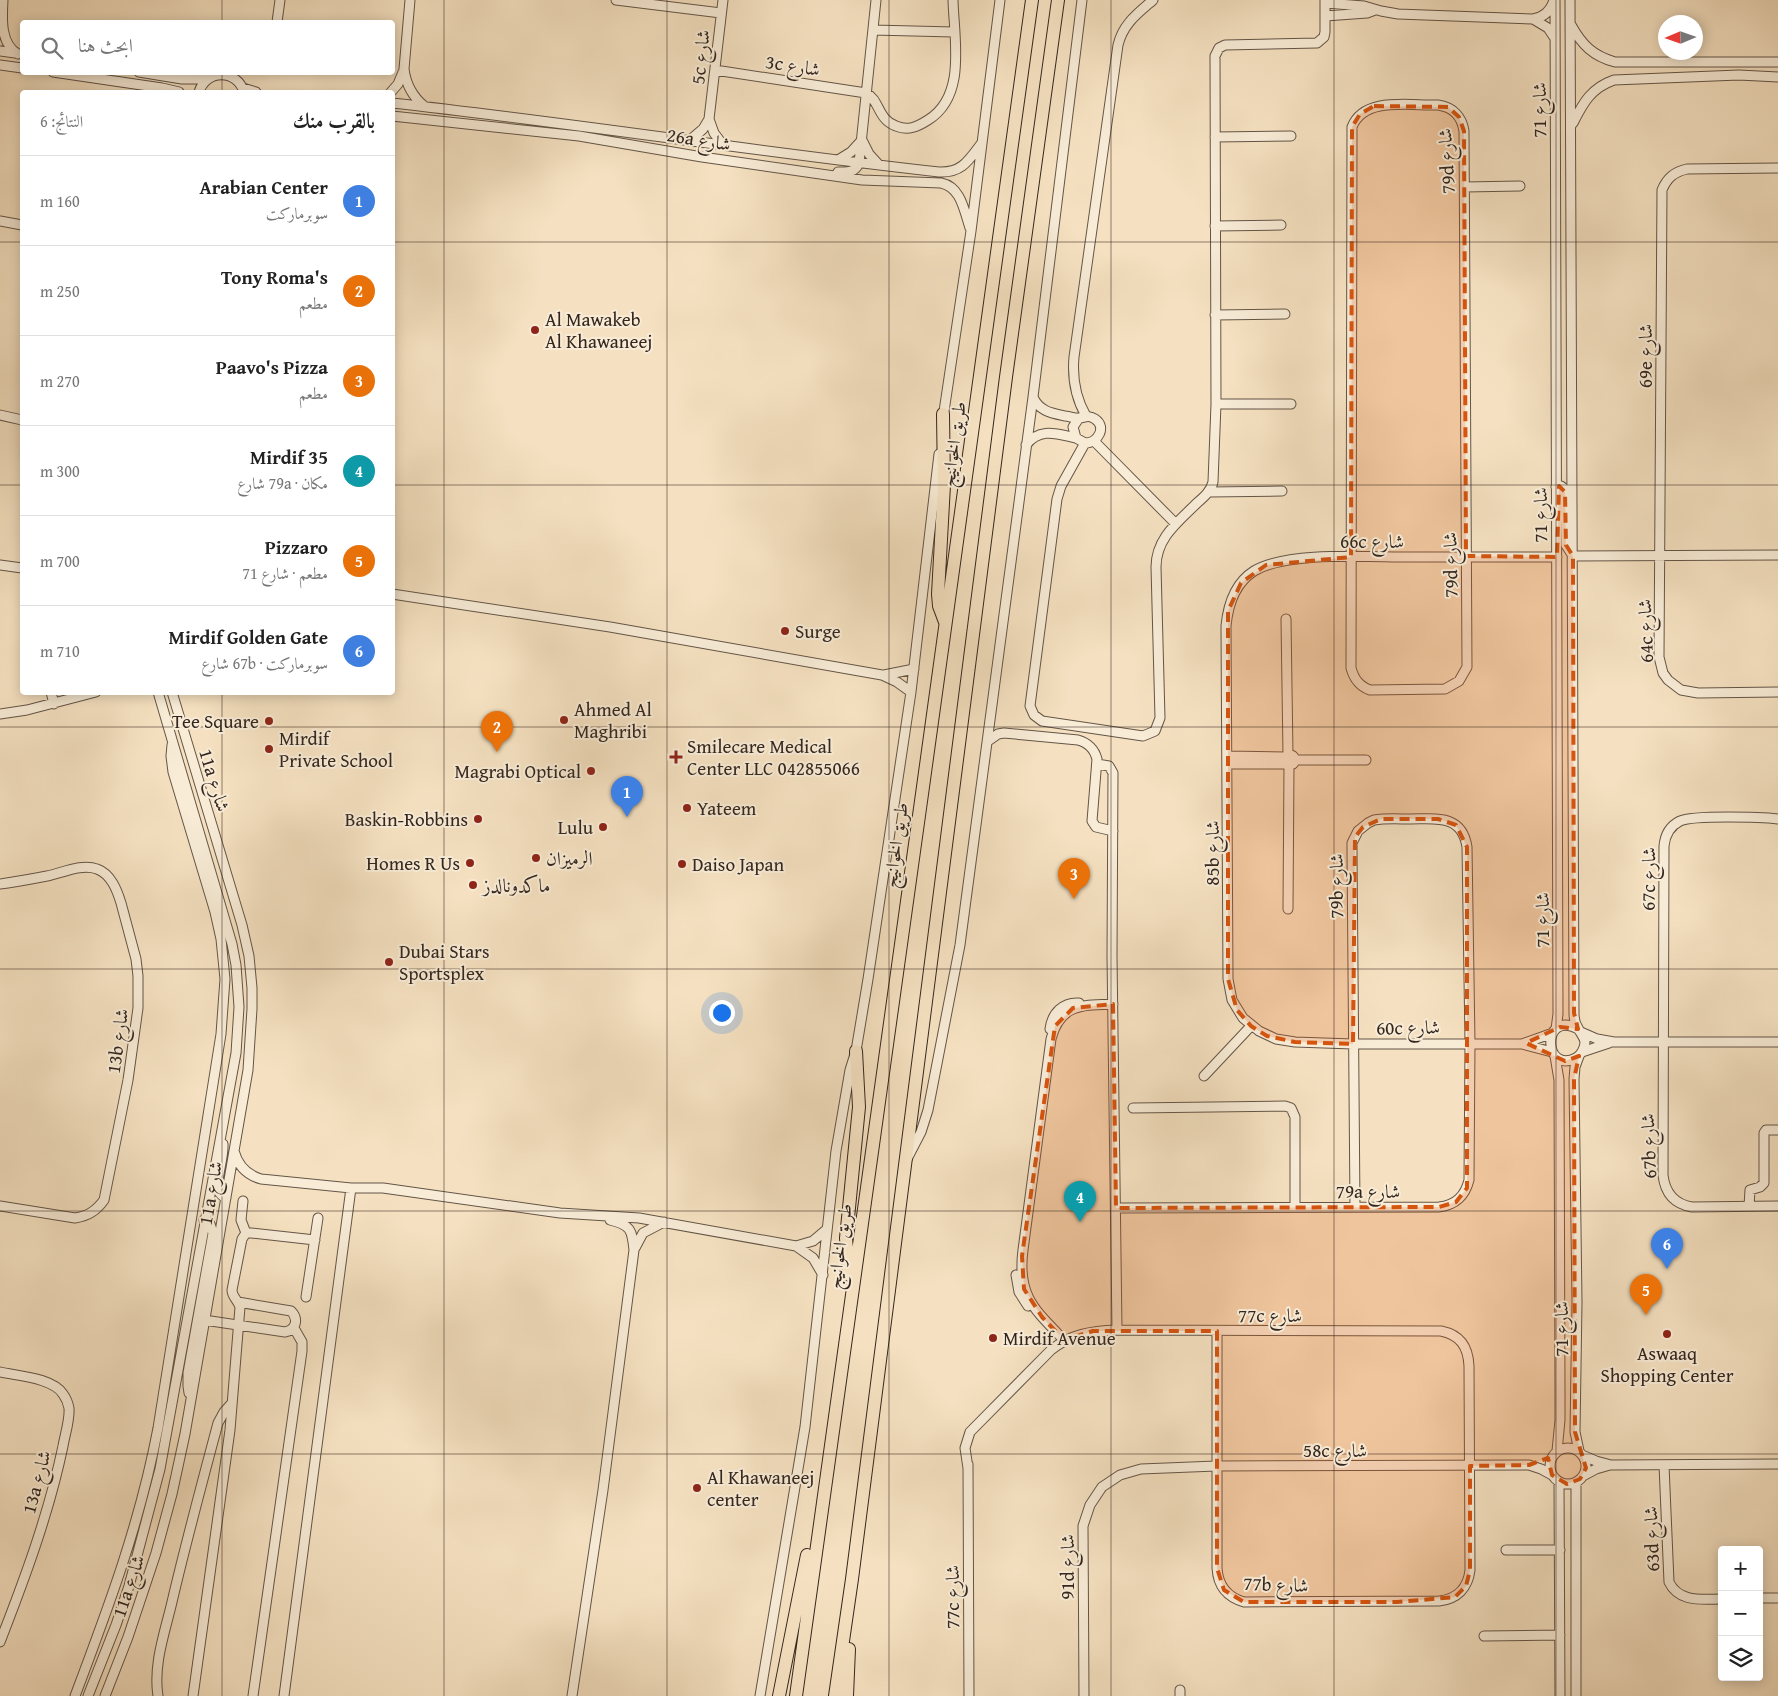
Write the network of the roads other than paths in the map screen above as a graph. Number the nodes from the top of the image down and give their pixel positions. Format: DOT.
graph roads {
  1 [pos="4,0"];
  2 [pos="280,0"];
  3 [pos="410,0"];
  4 [pos="616,0"];
  5 [pos="723,0"];
  6 [pos="876,0"];
  7 [pos="953,0"];
  8 [pos="1000,0"];
  9 [pos="1032,0"];
  10 [pos="1058,0"];
  11 [pos="1082,0"];
  12 [pos="1153,0"];
  13 [pos="1554,0"];
  14 [pos="1570,0"];
  15 [pos="1325,1"];
  16 [pos="1375,10"];
  17 [pos="721,13"];
  18 [pos="1325,16"];
  19 [pos="1533,19"];
  20 [pos="277,20"];
  21 [pos="1,21"];
  22 [pos="1571,24"];
  23 [pos="873,30"];
  24 [pos="954,32"];
  25 [pos="1554,37"];
  26 [pos="0,51"];
  27 [pos="20,54"];
  28 [pos="1778,62"];
  29 [pos="0,65"];
  30 [pos="20,68"];
  31 [pos="404,69"];
  32 [pos="715,70"];
  33 [pos="73,75"];
  34 [pos="157,75"];
  35 [pos="219,75"];
  36 [pos="227,75"];
  37 [pos="1778,77"];
  38 [pos="208,79"];
  39 [pos="170,90"];
  40 [pos="200,90"];
  41 [pos="244,90"];
  42 [pos="393,90"];
  43 [pos="866,93"];
  44 [pos="395,103"];
  45 [pos="424,106"];
  46 [pos="395,116"];
  47 [pos="709,118"];
  48 [pos="1572,126"];
  49 [pos="1291,136"];
  50 [pos="1215,137"];
  51 [pos="862,140"];
  52 [pos="689,141"];
  53 [pos="982,144"];
  54 [pos="723,145"];
  55 [pos="838,160"];
  56 [pos="859,163"];
  57 [pos="879,165"];
  58 [pos="1778,168"];
  59 [pos="808,172"];
  60 [pos="1520,186"];
  61 [pos="1465,187"];
  62 [pos="0,221"];
  63 [pos="20,225"];
  64 [pos="1282,225"];
  65 [pos="1215,226"];
  66 [pos="970,230"];
  67 [pos="1285,314"];
  68 [pos="1215,315"];
  69 [pos="1033,397"];
  70 [pos="1216,404"];
  71 [pos="1291,404"];
  72 [pos="943,414"];
  73 [pos="0,415"];
  74 [pos="1083,417"];
  75 [pos="20,420"];
  76 [pos="1075,435"];
  77 [pos="1090,442"];
  78 [pos="1026,445"];
  79 [pos="1556,487"];
  80 [pos="1209,492"];
  81 [pos="1282,492"];
  82 [pos="1176,524"];
  83 [pos="1778,555"];
  84 [pos="1466,556"];
  85 [pos="1573,556"];
  86 [pos="1661,556"];
  87 [pos="1352,557"];
  88 [pos="1557,557"];
  89 [pos="0,565"];
  90 [pos="20,568"];
  91 [pos="395,594"];
  92 [pos="1286,619"];
  93 [pos="946,623"];
  94 [pos="1226,626"];
  95 [pos="914,669"];
  96 [pos="882,675"];
  97 [pos="910,692"];
  98 [pos="1778,692"];
  99 [pos="52,695"];
  100 [pos="86,695"];
  101 [pos="159,695"];
  102 [pos="173,695"];
  103 [pos="54,704"];
  104 [pos="0,714"];
  105 [pos="172,739"];
  106 [pos="988,741"];
  107 [pos="1228,760"];
  108 [pos="1289,760"];
  109 [pos="1366,760"];
  110 [pos="1097,764"];
  111 [pos="1778,819"];
  112 [pos="1113,830"];
  113 [pos="0,884"];
  114 [pos="1288,909"];
  115 [pos="1113,1004"];
  116 [pos="1251,1026"];
  117 [pos="1580,1030"];
  118 [pos="1554,1031"];
  119 [pos="1295,1042"];
  120 [pos="1614,1042"];
  121 [pos="1663,1042"];
  122 [pos="1778,1042"];
  123 [pos="1470,1043"];
  124 [pos="1353,1044"];
  125 [pos="1522,1044"];
  126 [pos="856,1051"];
  127 [pos="1554,1054"];
  128 [pos="1580,1054"];
  129 [pos="1204,1076"];
  130 [pos="1133,1108"];
  131 [pos="222,1129"];
  132 [pos="1778,1130"];
  133 [pos="234,1151"];
  134 [pos="905,1164"];
  135 [pos="351,1188"];
  136 [pos="226,1198"];
  137 [pos="242,1201"];
  138 [pos="0,1206"];
  139 [pos="1749,1206"];
  140 [pos="1778,1206"];
  141 [pos="1295,1207"];
  142 [pos="1355,1207"];
  143 [pos="1116,1208"];
  144 [pos="601,1215"];
  145 [pos="318,1218"];
  146 [pos="204,1220"];
  147 [pos="664,1222"];
  148 [pos="826,1230"];
  149 [pos="246,1234"];
  150 [pos="315,1240"];
  151 [pos="796,1246"];
  152 [pos="634,1250"];
  153 [pos="823,1275"];
  154 [pos="852,1289"];
  155 [pos="306,1298"];
  156 [pos="238,1302"];
  157 [pos="204,1320"];
  158 [pos="239,1325"];
  159 [pos="294,1328"];
  160 [pos="1116,1330"];
  161 [pos="1217,1331"];
  162 [pos="1064,1340"];
  163 [pos="180,1357"];
  164 [pos="168,1368"];
  165 [pos="0,1372"];
  166 [pos="191,1398"];
  167 [pos="232,1403"];
  168 [pos="1556,1452"];
  169 [pos="1580,1453"];
  170 [pos="1778,1464"];
  171 [pos="1529,1465"];
  172 [pos="1611,1465"];
  173 [pos="1664,1465"];
  174 [pos="1216,1466"];
  175 [pos="1470,1466"];
  176 [pos="1141,1469"];
  177 [pos="1555,1478"];
  178 [pos="1579,1479"];
  179 [pos="821,1510"];
  180 [pos="1506,1550"];
  181 [pos="1560,1550"];
  182 [pos="852,1579"];
  183 [pos="1718,1598"];
  184 [pos="1763,1598"];
  185 [pos="1778,1598"];
  186 [pos="1560,1635"];
  187 [pos="1484,1636"];
  188 [pos="0,1642"];
  189 [pos="75,1696"];
  190 [pos="88,1696"];
  191 [pos="105,1696"];
  192 [pos="158,1696"];
  193 [pos="193,1696"];
  194 [pos="253,1696"];
  195 [pos="284,1696"];
  196 [pos="572,1696"];
  197 [pos="760,1696"];
  198 [pos="779,1696"];
  199 [pos="796,1696"];
  200 [pos="835,1696"];
  201 [pos="847,1696"];
  202 [pos="969,1696"];
  203 [pos="1084,1696"];
  204 [pos="1560,1696"];
  205 [pos="1576,1696"];
  1 -- 21 [label="street"];
  2 -- 20 [label="street"];
  3 -- 31 [label="street"];
  4 -- 17 [label="street"];
  5 -- 17 [label="street, 5c شارع"];
  6 -- 23 [label="street"];
  7 -- 24 [label="street"];
  8 -- 53 [label="street"];
  9 -- 93 [label="highway, طريق الخوانيج"];
  10 -- 134 [label="highway"];
  11 -- 69 [label="street"];
  12 -- 74 [label="street"];
  13 -- 19 [label="street"];
  13 -- 25 [label="street, شارع 71"];
  14 -- 22 [label="street, شارع 71"];
  15 -- 16 [label="street"];
  15 -- 18 [label="street"];
  16 -- 18 [label="street"];
  16 -- 19 [label="street"];
  17 -- 32 [label="street, 5c شارع"];
  18 -- 50 [label="street"];
  19 -- 25 [label="street"];
  21 -- 27 [label="street"];
  22 -- 28 [label="street"];
  22 -- 48 [label="street, شارع 71"];
  23 -- 24 [label="street"];
  23 -- 43 [label="street"];
  24 -- 43 [label="street"];
  25 -- 79 [label="street, شارع 71"];
  26 -- 27 [label="street"];
  29 -- 30 [label="street"];
  31 -- 42 [label="street"];
  31 -- 45 [label="street"];
  32 -- 43 [label="street, 3c شارع"];
  32 -- 47 [label="street, 5c شارع"];
  33 -- 39 [label="street"];
  34 -- 38 [label="street"];
  35 -- 38 [label="street"];
  36 -- 41 [label="street"];
  37 -- 48 [label="street"];
  38 -- 40 [label="street"];
  43 -- 51 [label="street"];
  44 -- 45 [label="street, 26a شارع"];
  45 -- 52 [label="street, 26a شارع"];
  46 -- 59 [label="street, 26a شارع"];
  47 -- 52 [label="street"];
  47 -- 54 [label="street"];
  48 -- 85 [label="street, شارع 71"];
  49 -- 50 [label="street"];
  50 -- 65 [label="street"];
  51 -- 55 [label="street"];
  51 -- 56 [label="street"];
  51 -- 57 [label="street"];
  52 -- 54 [label="street, 26a شارع"];
  53 -- 57 [label="street, 26a شارع"];
  53 -- 66 [label="street"];
  54 -- 55 [label="street, 26a شارع"];
  55 -- 56 [label="street, 26a شارع"];
  56 -- 57 [label="street, 26a شارع"];
  56 -- 59 [label="street"];
  58 -- 86 [label="street, 69e شارع"];
  59 -- 66 [label="street, 26a شارع"];
  60 -- 61 [label="street"];
  61 -- 84 [label="street, 79d شارع"];
  61 -- 87 [label="street, 79d شارع"];
  62 -- 63 [label="street"];
  64 -- 65 [label="street"];
  65 -- 68 [label="street"];
  66 -- 72 [label="street"];
  67 -- 68 [label="street"];
  68 -- 70 [label="street"];
  69 -- 74 [label="street"];
  69 -- 78 [label="street"];
  70 -- 71 [label="street"];
  70 -- 80 [label="street"];
  72 -- 93 [label="highway"];
  72 -- 95 [label="street"];
  73 -- 75 [label="street"];
  74 -- 76 [label="street"];
  74 -- 77 [label="street"];
  76 -- 77 [label="street"];
  76 -- 78 [label="street"];
  77 -- 82 [label="street"];
  77 -- 82 [label="street"];
  78 -- 106 [label="street"];
  79 -- 85 [label="street"];
  79 -- 88 [label="street, شارع 71"];
  80 -- 81 [label="street"];
  80 -- 82 [label="street"];
  83 -- 86 [label="street"];
  84 -- 87 [label="street, 66c شارع"];
  84 -- 87 [label="street, 79d شارع"];
  84 -- 88 [label="street, 66c شارع"];
  85 -- 86 [label="street"];
  85 -- 117 [label="street, شارع 71"];
  86 -- 98 [label="street, 64c شارع"];
  87 -- 94 [label="street, 66c شارع"];
  88 -- 118 [label="street, شارع 71"];
  89 -- 90 [label="street"];
  91 -- 96 [label="street"];
  92 -- 108 [label="street"];
  93 -- 154 [label="highway, طريق الخوانيج"];
  94 -- 107 [label="street, 85b شارع"];
  95 -- 96 [label="street"];
  95 -- 97 [label="street"];
  96 -- 97 [label="street"];
  97 -- 126 [label="street"];
  99 -- 103 [label="street"];
  100 -- 103 [label="street"];
  101 -- 105 [label="street, 11a شارع"];
  102 -- 133 [label="street, 11a شارع"];
  103 -- 104 [label="street"];
  105 -- 131 [label="street, 11a شارع"];
  105 -- 164 [label="street, 11a شارع"];
  106 -- 110 [label="street"];
  106 -- 134 [label="street"];
  107 -- 108 [label="street"];
  107 -- 116 [label="street, 85b شارع"];
  108 -- 109 [label="street"];
  108 -- 114 [label="street"];
  110 -- 112 [label="street"];
  110 -- 112 [label="street"];
  111 -- 121 [label="street, 67c شارع"];
  112 -- 115 [label="street"];
  113 -- 138 [label="street, 13b شارع"];
  115 -- 143 [label="street"];
  115 -- 162 [label="street"];
  116 -- 119 [label="street, 85b شارع"];
  116 -- 129 [label="street"];
  117 -- 118 [label="street"];
  117 -- 120 [label="street"];
  117 -- 128 [label="street"];
  118 -- 125 [label="street, 60c شارع"];
  118 -- 127 [label="street"];
  119 -- 124 [label="street, 60c شارع"];
  120 -- 121 [label="street"];
  120 -- 128 [label="street"];
  121 -- 122 [label="street"];
  121 -- 139 [label="street, 67b شارع"];
  123 -- 124 [label="street, 60c شارع"];
  123 -- 124 [label="street, 79b شارع"];
  123 -- 125 [label="street, 60c شارع"];
  123 -- 142 [label="street, 79a شارع"];
  124 -- 142 [label="street, 79b شارع"];
  125 -- 127 [label="street, 60c شارع"];
  126 -- 148 [label="street"];
  126 -- 154 [label="highway"];
  127 -- 128 [label="street"];
  127 -- 168 [label="street, شارع 71"];
  128 -- 169 [label="street, شارع 71"];
  130 -- 141 [label="street"];
  131 -- 136 [label="street"];
  131 -- 146 [label="street, 11a شارع"];
  132 -- 139 [label="street"];
  133 -- 135 [label="street"];
  133 -- 136 [label="street, 11a شارع"];
  134 -- 182 [label="highway"];
  135 -- 144 [label="street"];
  135 -- 195 [label="street"];
  136 -- 157 [label="street, 11a شارع"];
  137 -- 149 [label="street"];
  139 -- 140 [label="street, 67b شارع"];
  141 -- 142 [label="street, 79a شارع"];
  141 -- 143 [label="street, 79a شارع"];
  143 -- 160 [label="street"];
  144 -- 147 [label="street"];
  144 -- 152 [label="street"];
  145 -- 150 [label="street"];
  146 -- 163 [label="street, 11a شارع"];
  146 -- 166 [label="street"];
  147 -- 151 [label="street"];
  147 -- 152 [label="street"];
  148 -- 151 [label="street"];
  148 -- 153 [label="street"];
  149 -- 150 [label="street"];
  149 -- 156 [label="street"];
  150 -- 155 [label="street"];
  151 -- 153 [label="street"];
  152 -- 196 [label="street"];
  153 -- 197 [label="street"];
  154 -- 179 [label="highway, طريق الخوانيج"];
  156 -- 158 [label="street"];
  156 -- 159 [label="street"];
  157 -- 158 [label="street"];
  157 -- 166 [label="street, 11a شارع"];
  158 -- 159 [label="street"];
  158 -- 167 [label="street"];
  159 -- 194 [label="street"];
  160 -- 161 [label="street, 77c شارع"];
  160 -- 162 [label="street, 77c شارع"];
  161 -- 174 [label="street, 77b شارع"];
  161 -- 175 [label="street, 77c شارع"];
  162 -- 202 [label="street, 77c شارع"];
  163 -- 164 [label="street"];
  163 -- 190 [label="street, 11a شارع"];
  164 -- 189 [label="street, 11a شارع"];
  165 -- 188 [label="street, 13a شارع"];
  166 -- 191 [label="street, 11a شارع"];
  167 -- 192 [label="street"];
  167 -- 193 [label="street"];
  168 -- 169 [label="street"];
  168 -- 171 [label="street, 58c شارع"];
  168 -- 177 [label="street"];
  169 -- 172 [label="street"];
  169 -- 178 [label="street"];
  170 -- 173 [label="street"];
  171 -- 175 [label="street, 58c شارع"];
  171 -- 177 [label="street, 58c شارع"];
  172 -- 173 [label="street"];
  172 -- 178 [label="street"];
  173 -- 183 [label="street, 63d شارع"];
  174 -- 175 [label="street, 58c شارع"];
  174 -- 175 [label="street, 77b شارع"];
  174 -- 176 [label="street, 58c شارع"];
  176 -- 203 [label="street, 91d شارع"];
  177 -- 178 [label="street"];
  177 -- 181 [label="street"];
  178 -- 205 [label="street"];
  179 -- 198 [label="highway"];
  179 -- 199 [label="highway, طريق الخوانيج"];
  180 -- 181 [label="street"];
  181 -- 186 [label="street"];
  182 -- 200 [label="highway"];
  182 -- 201 [label="highway"];
  184 -- 185 [label="street"];
  186 -- 187 [label="street"];
  186 -- 204 [label="street"];
}
